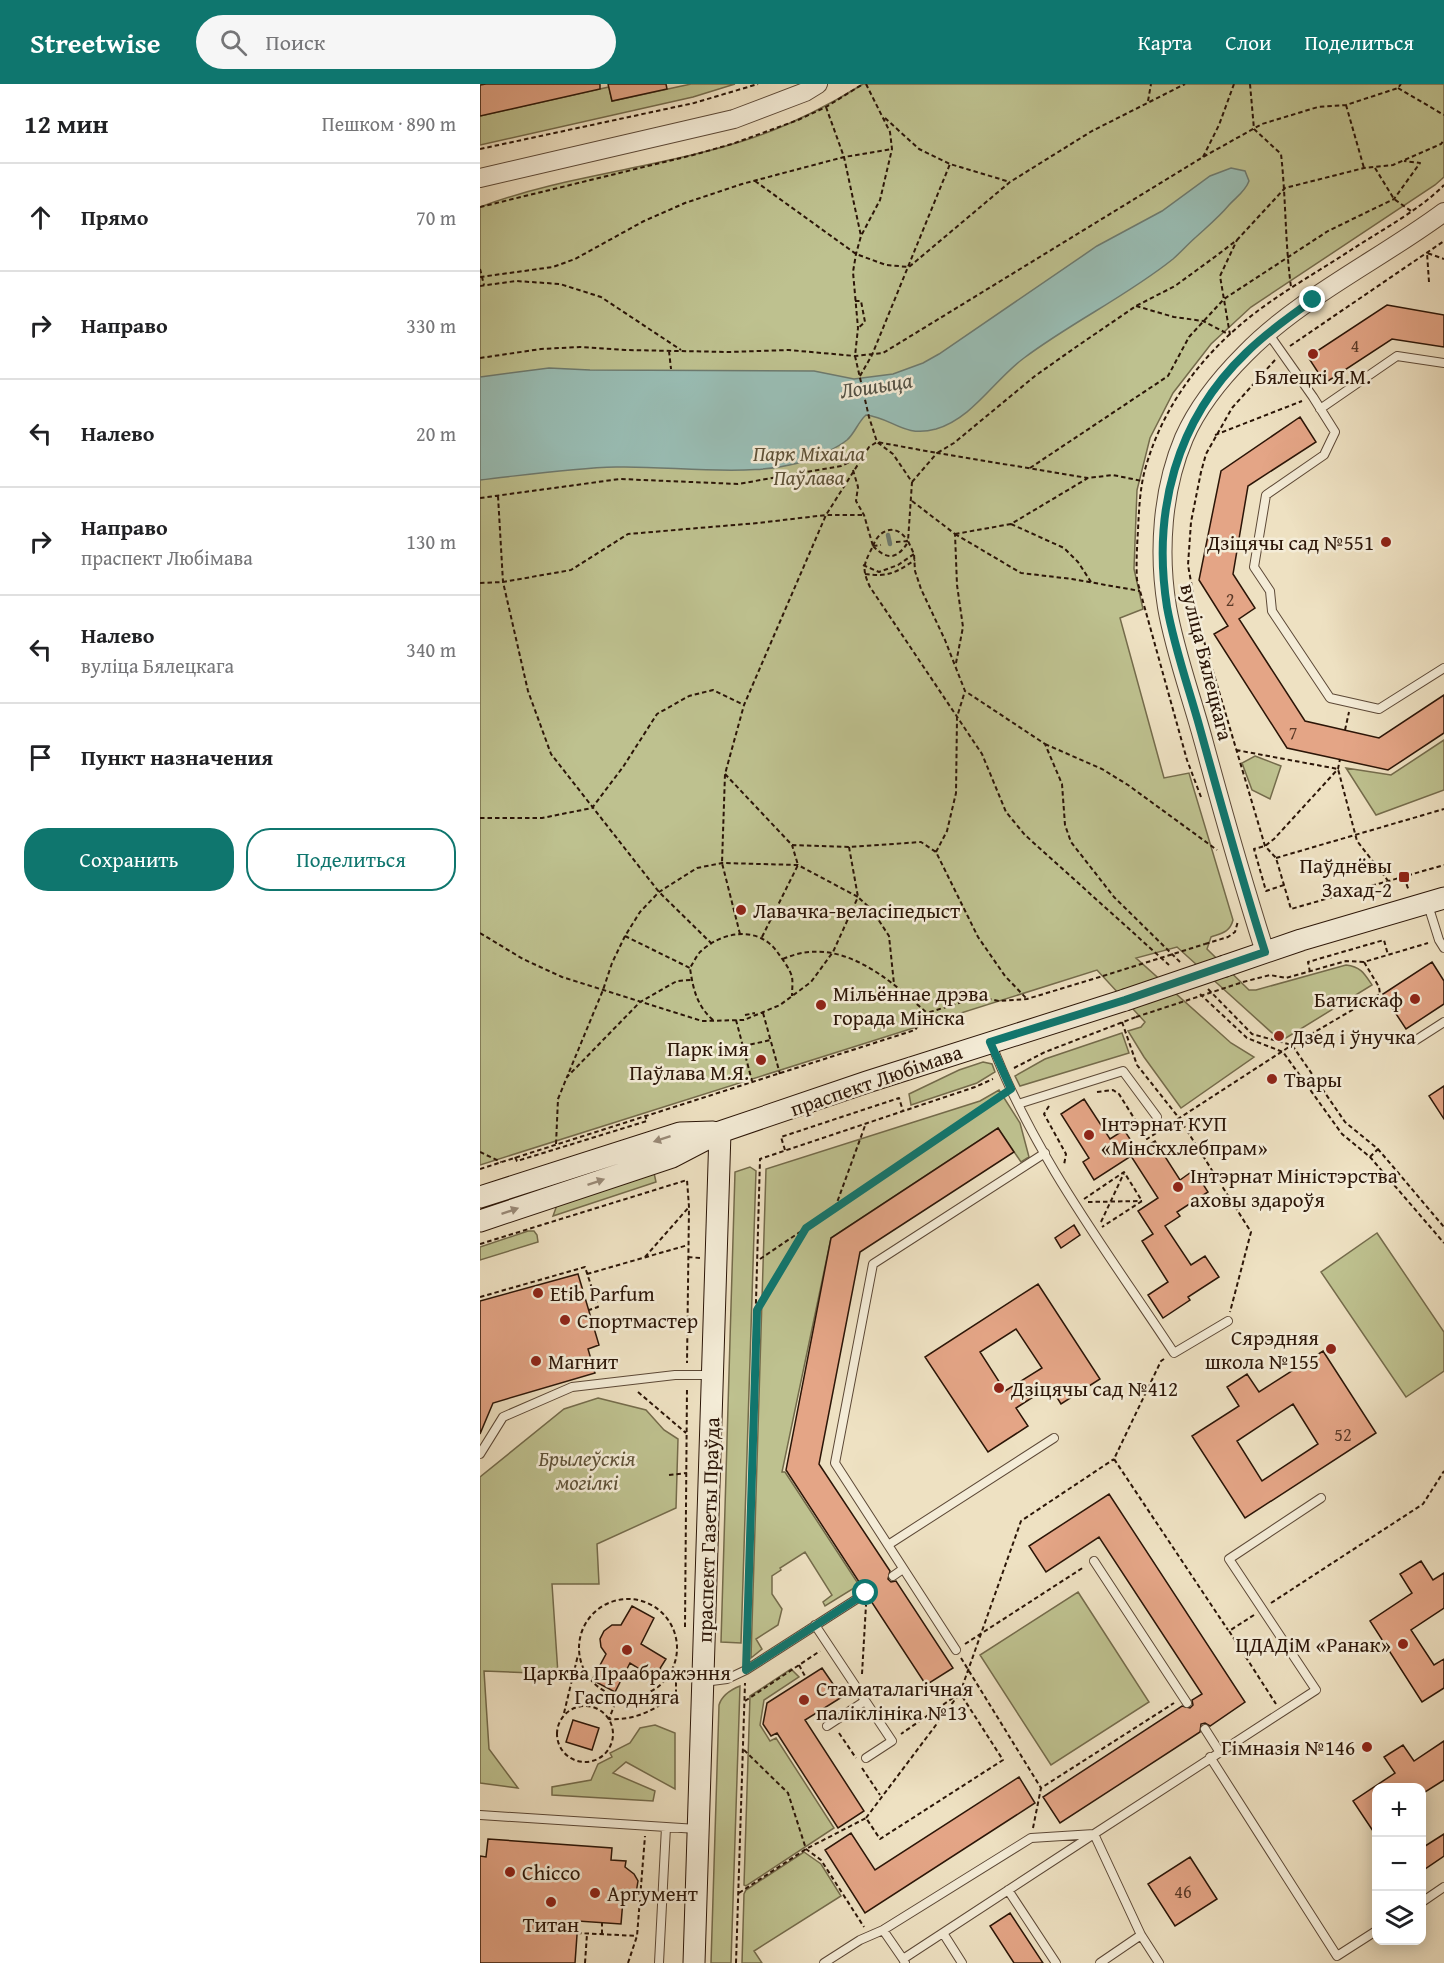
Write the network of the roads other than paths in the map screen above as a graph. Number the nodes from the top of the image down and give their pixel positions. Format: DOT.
graph roads {
  1 [pos="818,84"];
  2 [pos="480,178"];
  3 [pos="1444,212"];
  4 [pos="1268,333"];
  5 [pos="1444,363"];
  6 [pos="1320,409"];
  7 [pos="1444,668"];
  8 [pos="1436,901"];
  9 [pos="1444,948"];
  10 [pos="1265,952"];
  11 [pos="1444,1022"];
  12 [pos="1416,1040"];
  13 [pos="990,1042"];
  14 [pos="1018,1104"];
  15 [pos="1157,1117"];
  16 [pos="720,1132"];
  17 [pos="1045,1154"];
  18 [pos="480,1197"];
  19 [pos="480,1221"];
  20 [pos="1228,1321"];
  21 [pos="712,1375"];
  22 [pos="1054,1438"];
  23 [pos="480,1454"];
  24 [pos="1321,1498"];
  25 [pos="888,1545"];
  26 [pos="1094,1561"];
  27 [pos="903,1569"];
  28 [pos="893,1576"];
  29 [pos="866,1593"];
  30 [pos="815,1625"];
  31 [pos="956,1650"];
  32 [pos="694,1682"];
  33 [pos="863,1698"];
  34 [pos="1185,1700"];
  35 [pos="827,1726"];
  36 [pos="1205,1729"];
  37 [pos="1219,1751"];
  38 [pos="1210,1757"];
  39 [pos="866,1758"];
  40 [pos="480,1815"];
  41 [pos="666,1827"];
  42 [pos="698,1829"];
  43 [pos="1094,1834"];
  44 [pos="1444,1887"];
  45 [pos="1008,1890"];
  46 [pos="1426,1899"];
  47 [pos="883,1930"];
  48 [pos="943,1933"];
  49 [pos="1372,1934"];
  50 [pos="1141,1935"];
  51 [pos="904,1961"];
  52 [pos="659,1963"];
  53 [pos="694,1963"];
  54 [pos="824,1963"];
  55 [pos="962,1963"];
  56 [pos="1056,1963"];
  57 [pos="1100,1963"];
  58 [pos="1159,1963"];
  1 -- 2 [label="street"];
  3 -- 4 [label="street, вуліца Бялецкага"];
  4 -- 6 [label="lane"];
  4 -- 10 [label="street, вуліца Бялецкага"];
  5 -- 6 [label="lane"];
  6 -- 7 [label="lane"];
  8 -- 9 [label="lane"];
  8 -- 10 [label="main road, праспект Любімава"];
  10 -- 13 [label="main road, праспект Любімава, bridge"];
  11 -- 12 [label="lane"];
  13 -- 14 [label="lane"];
  13 -- 16 [label="main road, праспект Любімава"];
  14 -- 15 [label="lane"];
  14 -- 17 [label="lane"];
  16 -- 18 [label="main road, праспект Любімава, one-way"];
  19 -- 16 [label="main road, праспект Любімава, one-way"];
  16 -- 21 [label="main road, праспект Газеты Праўда"];
  17 -- 20 [label="lane"];
  17 -- 25 [label="lane"];
  21 -- 23 [label="lane"];
  21 -- 32 [label="main road, праспект Газеты Праўда"];
  22 -- 25 [label="lane"];
  24 -- 37 [label="lane"];
  25 -- 27 [label="lane"];
  26 -- 34 [label="lane"];
  27 -- 28 [label="lane"];
  27 -- 31 [label="lane"];
  29 -- 30 [label="lane"];
  30 -- 32 [label="lane"];
  30 -- 33 [label="lane"];
  32 -- 42 [label="main road, праспект Газеты Праўда"];
  33 -- 35 [label="lane"];
  33 -- 39 [label="lane"];
  36 -- 37 [label="lane"];
  37 -- 38 [label="lane"];
  38 -- 43 [label="lane"];
  38 -- 49 [label="lane"];
  40 -- 41 [label="lane"];
  41 -- 42 [label="lane"];
  41 -- 52 [label="lane"];
  42 -- 53 [label="main road, праспект Газеты Праўда"];
  43 -- 45 [label="lane"];
  43 -- 47 [label="lane"];
  43 -- 50 [label="lane"];
  44 -- 46 [label="lane"];
  45 -- 48 [label="lane"];
  45 -- 56 [label="lane"];
  47 -- 51 [label="lane"];
  47 -- 54 [label="lane"];
  48 -- 51 [label="lane"];
  48 -- 55 [label="lane"];
  50 -- 57 [label="lane"];
  50 -- 58 [label="lane"];
}
